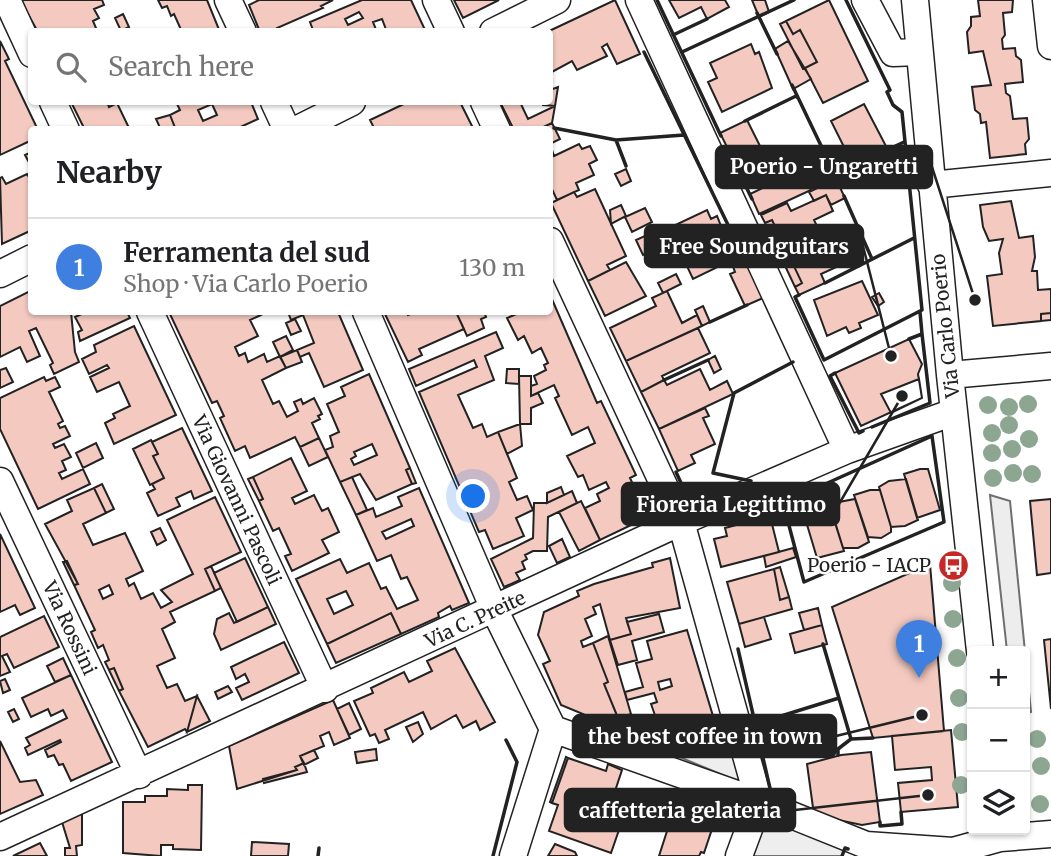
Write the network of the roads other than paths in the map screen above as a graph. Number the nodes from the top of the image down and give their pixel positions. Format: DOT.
graph roads {
  1 [pos="7,0"];
  2 [pos="228,0"];
  3 [pos="436,0"];
  4 [pos="557,0"];
  5 [pos="639,0"];
  6 [pos="865,0"];
  7 [pos="915,0"];
  8 [pos="1046,0"];
  9 [pos="241,28"];
  10 [pos="449,28"];
  11 [pos="501,28"];
  12 [pos="28,45"];
  13 [pos="1051,46"];
  14 [pos="919,52"];
  15 [pos="54,105"];
  16 [pos="275,105"];
  17 [pos="346,105"];
  18 [pos="485,105"];
  19 [pos="64,126"];
  20 [pos="285,126"];
  21 [pos="304,126"];
  22 [pos="495,126"];
  23 [pos="1051,173"];
  24 [pos="931,186"];
  25 [pos="553,247"];
  26 [pos="28,260"];
  27 [pos="0,274"];
  28 [pos="151,315"];
  29 [pos="367,315"];
  30 [pos="1051,366"];
  31 [pos="950,375"];
  32 [pos="954,412"];
  33 [pos="847,450"];
  34 [pos="0,481"];
  35 [pos="681,522"];
  36 [pos="494,609"];
  37 [pos="979,646"];
  38 [pos="324,689"];
  39 [pos="553,729"];
  40 [pos="139,775"];
  41 [pos="758,802"];
  42 [pos="1030,834"];
  43 [pos="1051,834"];
  44 [pos="997,835"];
  45 [pos="0,837"];
  46 [pos="953,854"];
  47 [pos="513,856"];
  48 [pos="738,856"];
  1 -- 12 [label="street"];
  2 -- 9 [label="street"];
  3 -- 10 [label="street"];
  4 -- 11 [label="street"];
  5 -- 33 [label="street"];
  6 -- 14 [label="street"];
  7 -- 14 [label="street, Via Carlo Poerio"];
  8 -- 13 [label="street"];
  14 -- 24 [label="street, Via Carlo Poerio"];
  15 -- 19 [label="street"];
  16 -- 20 [label="street"];
  17 -- 21 [label="street"];
  18 -- 22 [label="street"];
  23 -- 24 [label="street"];
  24 -- 31 [label="street, Via Carlo Poerio"];
  25 -- 35 [label="street"];
  26 -- 27 [label="street"];
  28 -- 38 [label="street, Via Giovanni Pascoli"];
  29 -- 36 [label="street"];
  30 -- 31 [label="street"];
  31 -- 32 [label="street, Via Carlo Poerio"];
  32 -- 33 [label="street, Via C. Preite"];
  32 -- 37 [label="street, Via Carlo Poerio"];
  33 -- 35 [label="street, Via C. Preite"];
  34 -- 40 [label="street, Via Rossini"];
  35 -- 36 [label="street, Via C. Preite"];
  35 -- 41 [label="street"];
  36 -- 38 [label="street, Via C. Preite"];
  36 -- 39 [label="street"];
  38 -- 40 [label="street, Via C. Preite"];
  39 -- 41 [label="street"];
  39 -- 47 [label="street"];
  40 -- 45 [label="street, Via C. Preite"];
  41 -- 46 [label="street"];
  41 -- 48 [label="street"];
  42 -- 43 [label="street"];
  44 -- 46 [label="street"];
}
